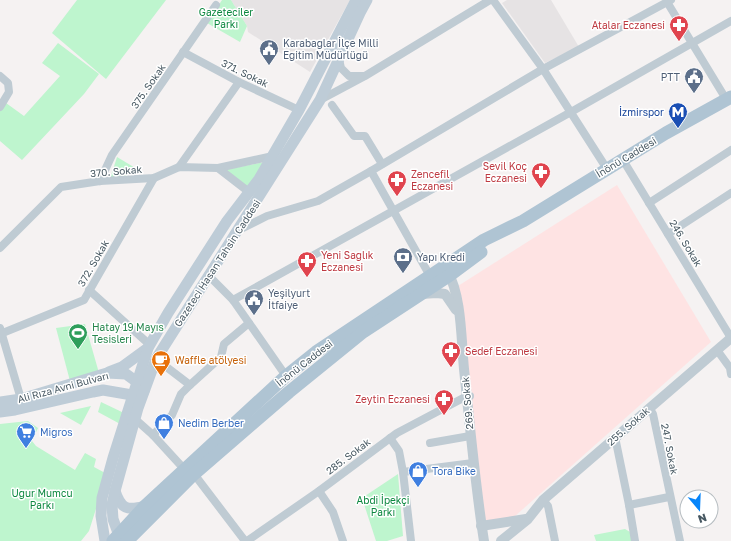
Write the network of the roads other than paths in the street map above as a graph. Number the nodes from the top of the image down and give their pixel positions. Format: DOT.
graph roads {
  1 [pos="356,0"];
  2 [pos="367,0"];
  3 [pos="491,0"];
  4 [pos="669,1"];
  5 [pos="216,4"];
  6 [pos="731,22"];
  7 [pos="692,43"];
  8 [pos="184,52"];
  9 [pos="339,59"];
  10 [pos="543,69"];
  11 [pos="0,76"];
  12 [pos="364,76"];
  13 [pos="239,82"];
  14 [pos="9,92"];
  15 [pos="729,98"];
  16 [pos="14,100"];
  17 [pos="320,100"];
  18 [pos="332,105"];
  19 [pos="0,107"];
  20 [pos="299,110"];
  21 [pos="570,112"];
  22 [pos="731,150"];
  23 [pos="273,156"];
  24 [pos="623,160"];
  25 [pos="382,164"];
  26 [pos="178,167"];
  27 [pos="218,168"];
  28 [pos="607,169"];
  29 [pos="371,171"];
  30 [pos="154,178"];
  31 [pos="100,181"];
  32 [pos="249,192"];
  33 [pos="731,193"];
  34 [pos="649,203"];
  35 [pos="394,211"];
  36 [pos="239,230"];
  37 [pos="668,234"];
  38 [pos="0,248"];
  39 [pos="447,270"];
  40 [pos="208,275"];
  41 [pos="430,276"];
  42 [pos="89,290"];
  43 [pos="421,294"];
  44 [pos="233,300"];
  45 [pos="458,313"];
  46 [pos="249,323"];
  47 [pos="1,331"];
  48 [pos="731,338"];
  49 [pos="149,346"];
  50 [pos="717,350"];
  51 [pos="156,359"];
  52 [pos="107,373"];
  53 [pos="731,374"];
  54 [pos="286,376"];
  55 [pos="137,382"];
  56 [pos="190,385"];
  57 [pos="144,391"];
  58 [pos="128,395"];
  59 [pos="468,396"];
  60 [pos="21,399"];
  61 [pos="0,402"];
  62 [pos="649,408"];
  63 [pos="0,412"];
  64 [pos="135,419"];
  65 [pos="153,435"];
  66 [pos="470,436"];
  67 [pos="616,437"];
  68 [pos="390,438"];
  69 [pos="430,443"];
  70 [pos="473,463"];
  71 [pos="190,472"];
  72 [pos="403,472"];
  73 [pos="115,491"];
  74 [pos="319,491"];
  75 [pos="669,497"];
  76 [pos="543,500"];
  77 [pos="629,505"];
  78 [pos="145,506"];
  79 [pos="528,519"];
  80 [pos="481,526"];
  81 [pos="104,528"];
  82 [pos="118,540"];
  83 [pos="106,541"];
  84 [pos="246,541"];
  85 [pos="343,541"];
  86 [pos="411,541"];
  87 [pos="484,541"];
  88 [pos="501,541"];
  89 [pos="555,541"];
  90 [pos="635,541"];
  91 [pos="680,541"];
  1 -- 20 [label="main road, Gazeteci Hasan Tahsin Caddesi"];
  2 -- 9 [label="main road, Gazeteci Hasan Tahsin Caddesi"];
  3 -- 10 [label="street"];
  3 -- 12 [label="street"];
  4 -- 7 [label="street"];
  4 -- 10 [label="street"];
  5 -- 8 [label="street, 375. Sokak"];
  6 -- 7 [label="street"];
  7 -- 15 [label="street"];
  7 -- 21 [label="street"];
  8 -- 13 [label="street, 371. Sokak"];
  8 -- 31 [label="street, 375. Sokak"];
  9 -- 12 [label="street"];
  9 -- 17 [label="main road, Gazeteci Hasan Tahsin Caddesi"];
  10 -- 21 [label="street"];
  10 -- 25 [label="street"];
  11 -- 14 [label="street"];
  12 -- 17 [label="street"];
  13 -- 20 [label="street, 371. Sokak"];
  13 -- 26 [label="street"];
  14 -- 16 [label="street"];
  14 -- 19 [label="street"];
  15 -- 24 [label="main road, İnönü Caddesi"];
  17 -- 36 [label="main road, Gazeteci Hasan Tahsin Caddesi"];
  18 -- 25 [label="street"];
  20 -- 23 [label="main road, Gazeteci Hasan Tahsin Caddesi"];
  21 -- 28 [label="street"];
  21 -- 35 [label="street"];
  22 -- 34 [label="street"];
  23 -- 27 [label="street, 370. Sokak"];
  23 -- 32 [label="main road, Gazeteci Hasan Tahsin Caddesi"];
  24 -- 28 [label="main road, İnönü Caddesi"];
  24 -- 34 [label="street, 246. Sokak"];
  25 -- 29 [label="street"];
  26 -- 27 [label="street, 370. Sokak"];
  26 -- 30 [label="street, 370. Sokak"];
  27 -- 32 [label="street"];
  28 -- 39 [label="main road, İnönü Caddesi"];
  29 -- 35 [label="street"];
  29 -- 36 [label="street"];
  30 -- 31 [label="street, 370. Sokak"];
  30 -- 42 [label="street, 372. Sokak"];
  31 -- 38 [label="street, 370. Sokak"];
  32 -- 49 [label="main road, Gazeteci Hasan Tahsin Caddesi"];
  33 -- 37 [label="street"];
  34 -- 37 [label="street, 246. Sokak"];
  35 -- 41 [label="street"];
  35 -- 44 [label="street"];
  36 -- 40 [label="main road, Gazeteci Hasan Tahsin Caddesi"];
  37 -- 48 [label="street, 246. Sokak"];
  39 -- 41 [label="main road, İnönü Caddesi"];
  39 -- 43 [label="main road, İnönü Caddesi"];
  39 -- 45 [label="street, 269. Sokak"];
  40 -- 44 [label="street"];
  40 -- 51 [label="main road, Gazeteci Hasan Tahsin Caddesi"];
  41 -- 54 [label="main road, İnönü Caddesi"];
  42 -- 47 [label="street, 372. Sokak"];
  42 -- 49 [label="street"];
  43 -- 45 [label="street"];
  43 -- 71 [label="main road, İnönü Caddesi"];
  44 -- 46 [label="street"];
  45 -- 59 [label="street, 269. Sokak"];
  46 -- 54 [label="street"];
  46 -- 56 [label="street"];
  47 -- 60 [label="street"];
  48 -- 50 [label="street, 255. Sokak"];
  49 -- 52 [label="main road"];
  49 -- 55 [label="main road, Gazeteci Hasan Tahsin Caddesi"];
  50 -- 53 [label="street"];
  50 -- 62 [label="street, 255. Sokak"];
  51 -- 56 [label="street"];
  51 -- 57 [label="main road, Gazeteci Hasan Tahsin Caddesi"];
  52 -- 55 [label="main road, Ali Rıza Avni Bulvarı"];
  52 -- 60 [label="main road, Ali Rıza Avni Bulvarı"];
  54 -- 71 [label="main road, İnönü Caddesi"];
  55 -- 57 [label="main road, Ali Rıza Avni Bulvarı"];
  55 -- 58 [label="main road, Gazeteci Hasan Tahsin Caddesi"];
  56 -- 65 [label="street"];
  57 -- 58 [label="main road"];
  57 -- 64 [label="main road, Gazeteci Hasan Tahsin Caddesi"];
  58 -- 63 [label="main road, Ali Rıza Avni Bulvarı"];
  58 -- 81 [label="main road"];
  59 -- 66 [label="street, 269. Sokak"];
  59 -- 68 [label="street, 285. Sokak"];
  60 -- 61 [label="main road, Ali Rıza Avni Bulvarı"];
  62 -- 67 [label="street, 255. Sokak"];
  62 -- 75 [label="street, 247. Sokak"];
  64 -- 65 [label="street"];
  64 -- 73 [label="main road, Gazeteci Hasan Tahsin Caddesi"];
  65 -- 71 [label="street"];
  66 -- 69 [label="street"];
  66 -- 70 [label="street, 269. Sokak"];
  67 -- 76 [label="street, 255. Sokak"];
  67 -- 77 [label="street"];
  68 -- 72 [label="street"];
  68 -- 74 [label="street, 285. Sokak"];
  70 -- 72 [label="street"];
  70 -- 80 [label="street, 269. Sokak"];
  71 -- 78 [label="main road, İnönü Caddesi"];
  71 -- 82 [label="main road, İnönü Caddesi"];
  71 -- 84 [label="street"];
  72 -- 86 [label="street"];
  73 -- 78 [label="main road"];
  73 -- 82 [label="main road, Gazeteci Hasan Tahsin Caddesi"];
  74 -- 84 [label="street, 285. Sokak"];
  74 -- 85 [label="street"];
  75 -- 77 [label="street"];
  75 -- 91 [label="street, 247. Sokak"];
  76 -- 79 [label="street, 255. Sokak"];
  76 -- 89 [label="street"];
  77 -- 90 [label="street"];
  78 -- 82 [label="main road, İnönü Caddesi"];
  79 -- 80 [label="street"];
  79 -- 88 [label="street, 255. Sokak"];
  80 -- 87 [label="street, 269. Sokak"];
  81 -- 82 [label="main road"];
  81 -- 83 [label="main road"];
}
